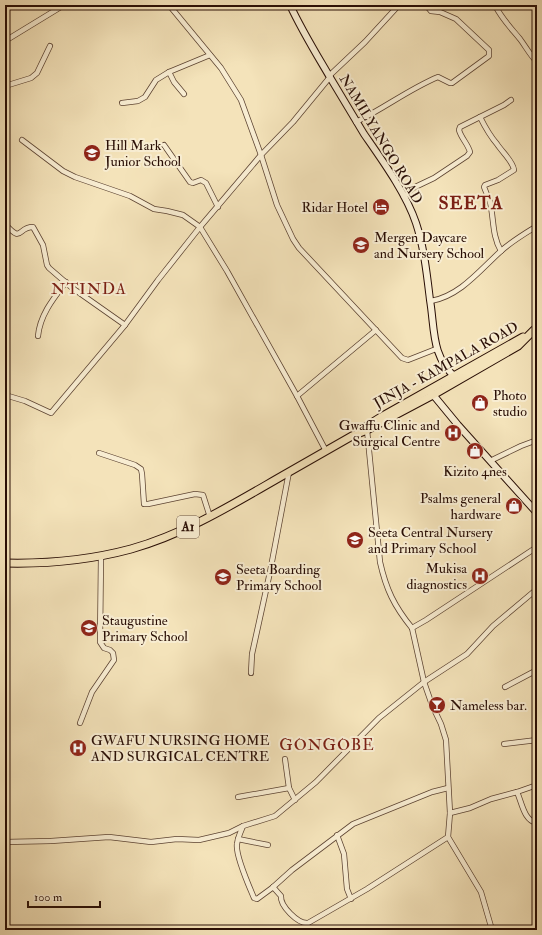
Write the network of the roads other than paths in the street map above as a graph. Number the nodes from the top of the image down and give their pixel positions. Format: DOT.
graph roads {
  1 [pos="64,5"];
  2 [pos="169,5"];
  3 [pos="400,5"];
  4 [pos="426,5"];
  5 [pos="495,5"];
  6 [pos="291,6"];
  7 [pos="5,40"];
  8 [pos="50,46"];
  9 [pos="210,55"];
  10 [pos="537,62"];
  11 [pos="169,72"];
  12 [pos="330,76"];
  13 [pos="5,86"];
  14 [pos="184,94"];
  15 [pos="511,100"];
  16 [pos="122,103"];
  17 [pos="480,117"];
  18 [pos="356,122"];
  19 [pos="22,140"];
  20 [pos="164,146"];
  21 [pos="261,155"];
  22 [pos="404,197"];
  23 [pos="218,207"];
  24 [pos="5,224"];
  25 [pos="537,226"];
  26 [pos="200,227"];
  27 [pos="501,251"];
  28 [pos="66,282"];
  29 [pos="430,301"];
  30 [pos="125,325"];
  31 [pos="376,330"];
  32 [pos="535,330"];
  33 [pos="38,336"];
  34 [pos="436,349"];
  35 [pos="456,378"];
  36 [pos="431,393"];
  37 [pos="5,395"];
  38 [pos="297,396"];
  39 [pos="368,430"];
  40 [pos="352,436"];
  41 [pos="537,440"];
  42 [pos="326,451"];
  43 [pos="99,453"];
  44 [pos="490,461"];
  45 [pos="289,472"];
  46 [pos="537,513"];
  47 [pos="210,517"];
  48 [pos="537,547"];
  49 [pos="101,555"];
  50 [pos="5,563"];
  51 [pos="537,589"];
  52 [pos="412,628"];
  53 [pos="537,670"];
  54 [pos="251,673"];
  55 [pos="424,682"];
  56 [pos="505,687"];
  57 [pos="80,723"];
  58 [pos="537,740"];
  59 [pos="504,744"];
  60 [pos="285,759"];
  61 [pos="537,785"];
  62 [pos="289,788"];
  63 [pos="448,788"];
  64 [pos="517,792"];
  65 [pos="238,797"];
  66 [pos="295,800"];
  67 [pos="450,813"];
  68 [pos="537,823"];
  69 [pos="243,826"];
  70 [pos="337,835"];
  71 [pos="448,837"];
  72 [pos="238,839"];
  73 [pos="5,842"];
  74 [pos="268,845"];
  75 [pos="273,888"];
  76 [pos="351,899"];
  77 [pos="492,930"];
  1 -- 7 [label="street"];
  2 -- 9 [label="street"];
  3 -- 12 [label="street"];
  4 -- 18 [label="street"];
  5 -- 10 [label="street"];
  6 -- 12 [label="main road, NAMILYANGO ROAD"];
  8 -- 13 [label="street"];
  9 -- 11 [label="street"];
  9 -- 21 [label="street"];
  11 -- 14 [label="street"];
  11 -- 16 [label="street"];
  12 -- 18 [label="main road, NAMILYANGO ROAD"];
  12 -- 21 [label="street"];
  15 -- 17 [label="street"];
  17 -- 22 [label="street"];
  17 -- 27 [label="street"];
  18 -- 22 [label="main road, NAMILYANGO ROAD"];
  19 -- 26 [label="street"];
  20 -- 23 [label="street"];
  21 -- 23 [label="street"];
  21 -- 31 [label="street"];
  22 -- 29 [label="main road, NAMILYANGO ROAD"];
  23 -- 26 [label="street"];
  24 -- 28 [label="street"];
  25 -- 27 [label="street"];
  26 -- 30 [label="street"];
  26 -- 38 [label="street"];
  27 -- 29 [label="street"];
  28 -- 30 [label="street"];
  28 -- 33 [label="street"];
  29 -- 34 [label="main road, NAMILYANGO ROAD"];
  30 -- 37 [label="street"];
  31 -- 34 [label="street"];
  31 -- 38 [label="street"];
  32 -- 35 [label="highway, JINJA - KAMPALA ROAD / A1"];
  34 -- 35 [label="main road, NAMILYANGO ROAD"];
  35 -- 36 [label="highway, JINJA - KAMPALA ROAD / A1"];
  36 -- 39 [label="highway, JINJA - KAMPALA ROAD / A1"];
  36 -- 40 [label="highway, JINJA - KAMPALA ROAD / A1"];
  36 -- 44 [label="main road"];
  38 -- 42 [label="street"];
  39 -- 40 [label="highway, JINJA - KAMPALA ROAD / A1"];
  39 -- 52 [label="street"];
  40 -- 42 [label="highway, JINJA - KAMPALA ROAD / A1"];
  41 -- 44 [label="street"];
  42 -- 45 [label="highway, JINJA - KAMPALA ROAD / A1"];
  43 -- 47 [label="street"];
  44 -- 46 [label="main road"];
  45 -- 47 [label="highway, JINJA - KAMPALA ROAD / A1"];
  45 -- 54 [label="street"];
  47 -- 49 [label="highway, JINJA - KAMPALA ROAD / A1"];
  48 -- 52 [label="street"];
  49 -- 50 [label="highway, JINJA - KAMPALA ROAD / A1"];
  49 -- 57 [label="street"];
  51 -- 55 [label="street"];
  52 -- 55 [label="street"];
  53 -- 56 [label="street"];
  55 -- 63 [label="street"];
  55 -- 66 [label="street"];
  58 -- 59 [label="street"];
  60 -- 62 [label="street"];
  61 -- 64 [label="street"];
  62 -- 65 [label="street"];
  62 -- 66 [label="street"];
  63 -- 67 [label="street"];
  63 -- 70 [label="street"];
  64 -- 67 [label="street"];
  64 -- 68 [label="street"];
  66 -- 69 [label="street"];
  67 -- 71 [label="street"];
  69 -- 72 [label="street"];
  69 -- 73 [label="street"];
  70 -- 75 [label="street"];
  70 -- 76 [label="street"];
  71 -- 76 [label="street"];
  71 -- 77 [label="street"];
  72 -- 74 [label="street"];
  72 -- 75 [label="street"];
  75 -- 76 [label="street"];
}
